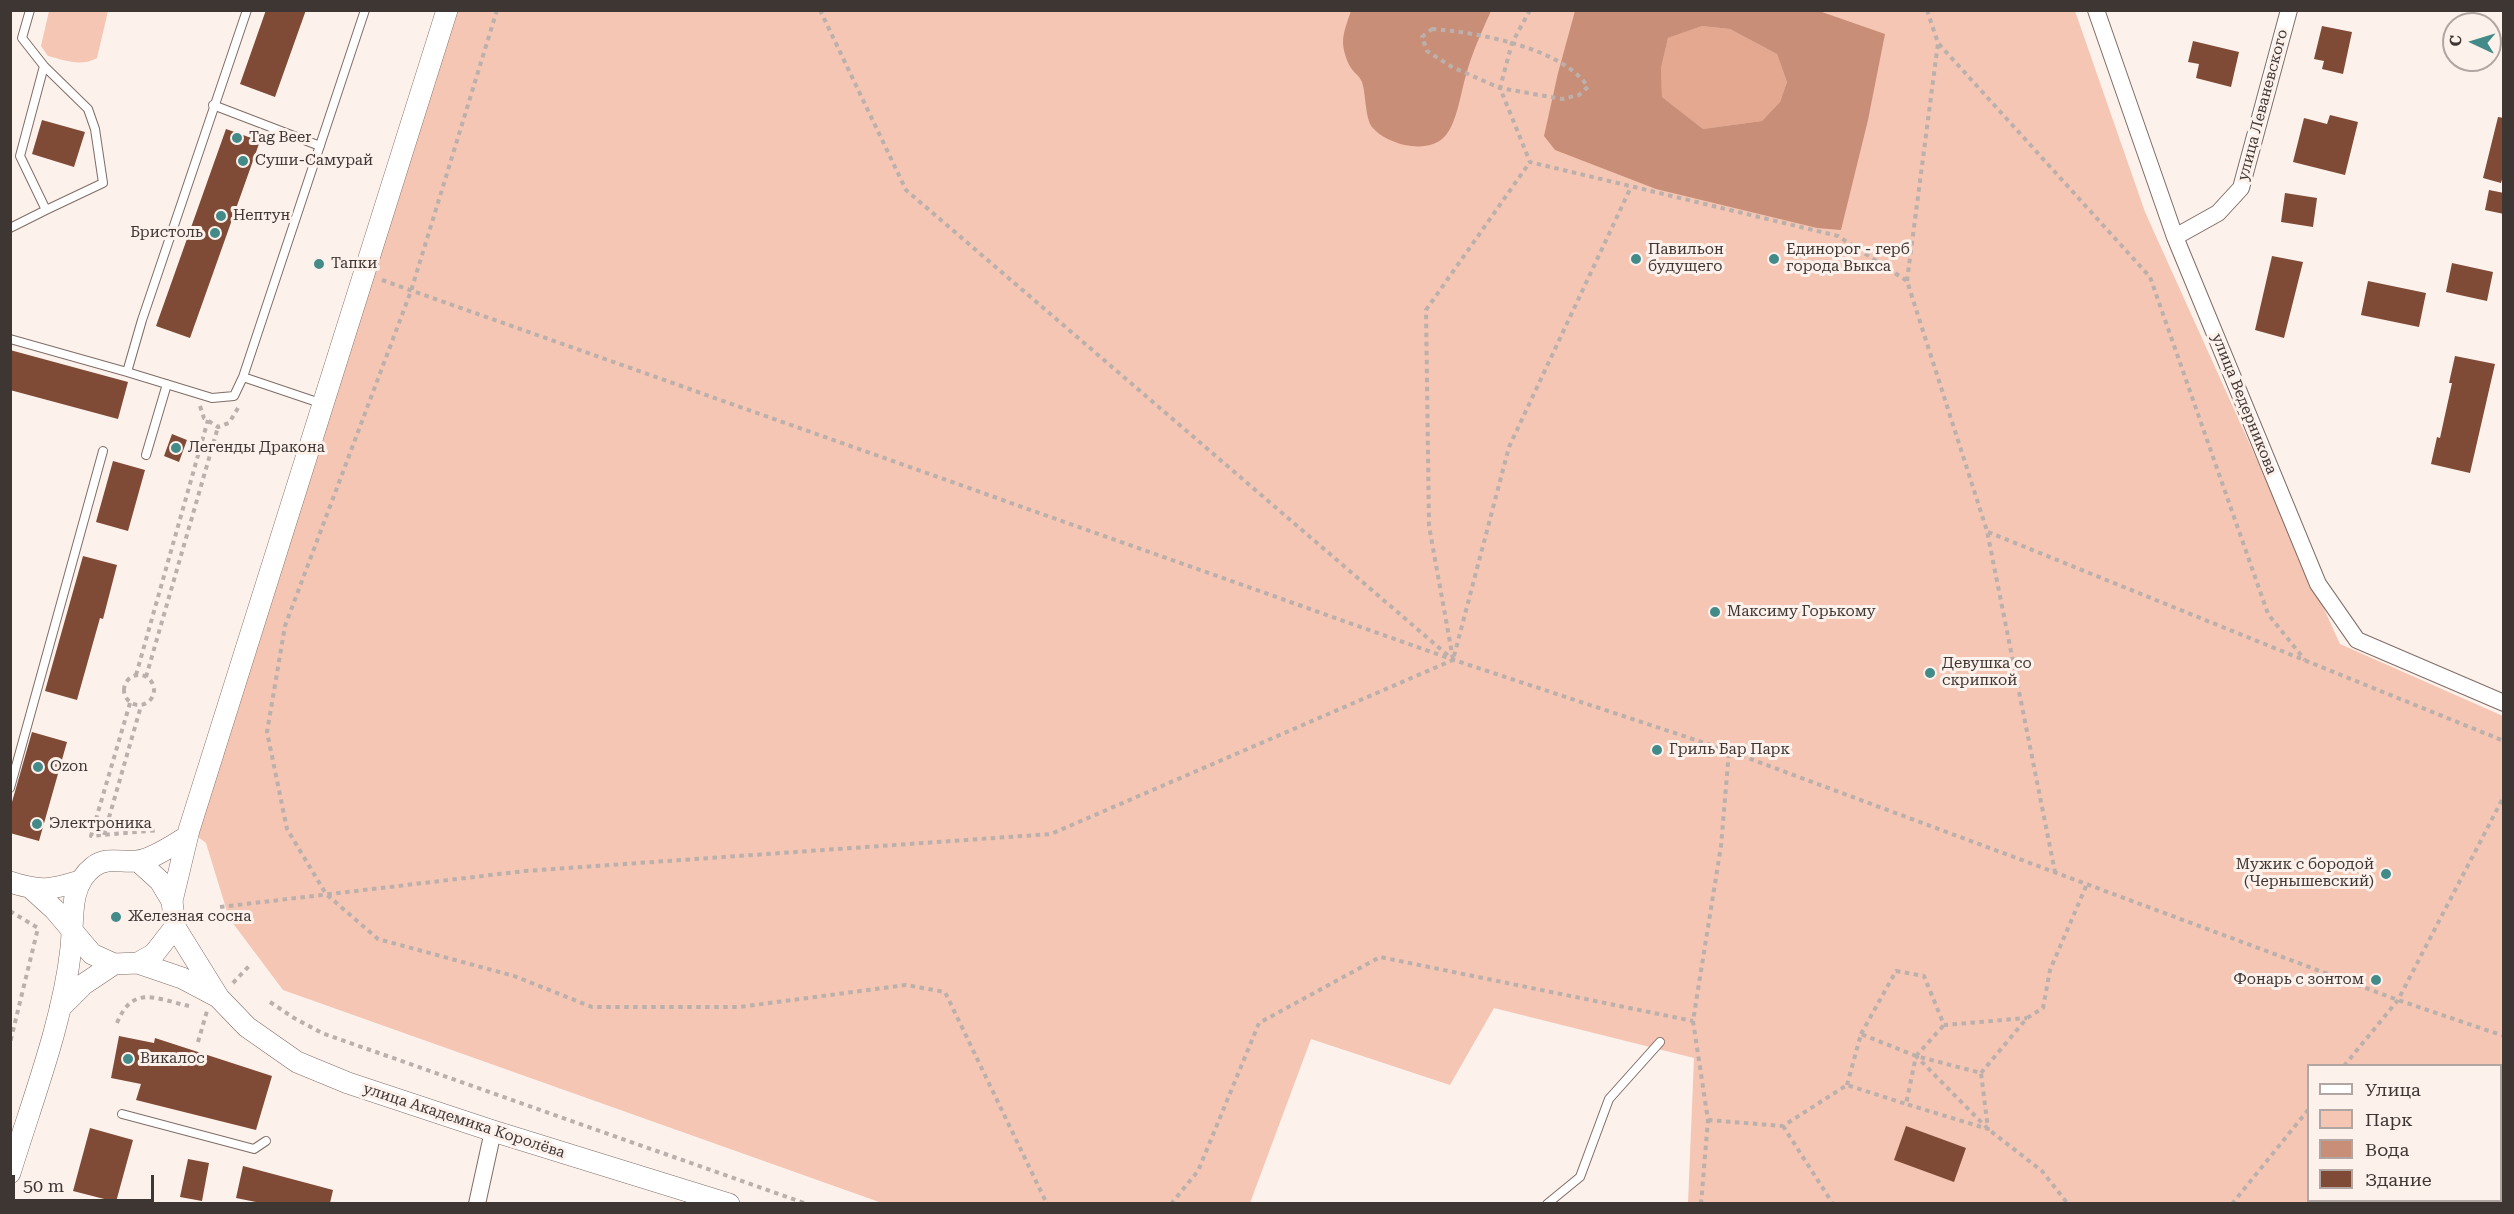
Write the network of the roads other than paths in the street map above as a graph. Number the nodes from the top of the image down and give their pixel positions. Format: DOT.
graph roads {
  1 [pos="30,10"];
  2 [pos="247,10"];
  3 [pos="365,10"];
  4 [pos="447,10"];
  5 [pos="2096,10"];
  6 [pos="2289,10"];
  7 [pos="44,66"];
  8 [pos="213,105"];
  9 [pos="320,146"];
  10 [pos="46,210"];
  11 [pos="10,228"];
  12 [pos="2175,237"];
  13 [pos="10,339"];
  14 [pos="127,372"];
  15 [pos="243,377"];
  16 [pos="167,384"];
  17 [pos="323,405"];
  18 [pos="103,451"];
  19 [pos="146,455"];
  20 [pos="2504,703"];
  21 [pos="10,788"];
  22 [pos="187,837"];
  23 [pos="138,861"];
  24 [pos="80,880"];
  25 [pos="10,882"];
  26 [pos="33,890"];
  27 [pos="172,901"];
  28 [pos="175,927"];
  29 [pos="73,931"];
  30 [pos="138,963"];
  31 [pos="114,964"];
  32 [pos="224,993"];
  33 [pos="59,1009"];
  34 [pos="1660,1042"];
  35 [pos="122,1114"];
  36 [pos="493,1131"];
  37 [pos="266,1141"];
  38 [pos="10,1173"];
  39 [pos="477,1203"];
  40 [pos="729,1203"];
  41 [pos="1547,1203"];
  1 -- 7 [label="lane"];
  2 -- 8 [label="lane"];
  3 -- 9 [label="lane"];
  4 -- 17 [label="street"];
  5 -- 12 [label="street, улица Ведерникова"];
  6 -- 12 [label="street, улица Леваневского"];
  7 -- 10 [label="lane"];
  7 -- 10 [label="lane"];
  8 -- 9 [label="lane"];
  8 -- 14 [label="lane"];
  9 -- 15 [label="lane"];
  10 -- 11 [label="lane"];
  12 -- 20 [label="street, улица Ведерникова"];
  13 -- 14 [label="lane"];
  14 -- 16 [label="lane"];
  15 -- 16 [label="lane"];
  15 -- 17 [label="lane"];
  16 -- 19 [label="lane"];
  17 -- 22 [label="street"];
  18 -- 21 [label="lane"];
  22 -- 23 [label="street"];
  22 -- 27 [label="street"];
  23 -- 24 [label="street"];
  23 -- 27 [label="street"];
  24 -- 26 [label="street"];
  24 -- 29 [label="street"];
  25 -- 26 [label="street"];
  26 -- 29 [label="street"];
  27 -- 28 [label="street"];
  28 -- 30 [label="street"];
  28 -- 32 [label="street"];
  29 -- 31 [label="street"];
  29 -- 33 [label="street"];
  30 -- 31 [label="street"];
  30 -- 32 [label="street"];
  31 -- 33 [label="street"];
  32 -- 36 [label="street, улица Академика Королёва"];
  33 -- 38 [label="street"];
  34 -- 41 [label="lane"];
  35 -- 37 [label="lane"];
  36 -- 39 [label="street"];
  36 -- 40 [label="street, улица Академика Королёва"];
}
